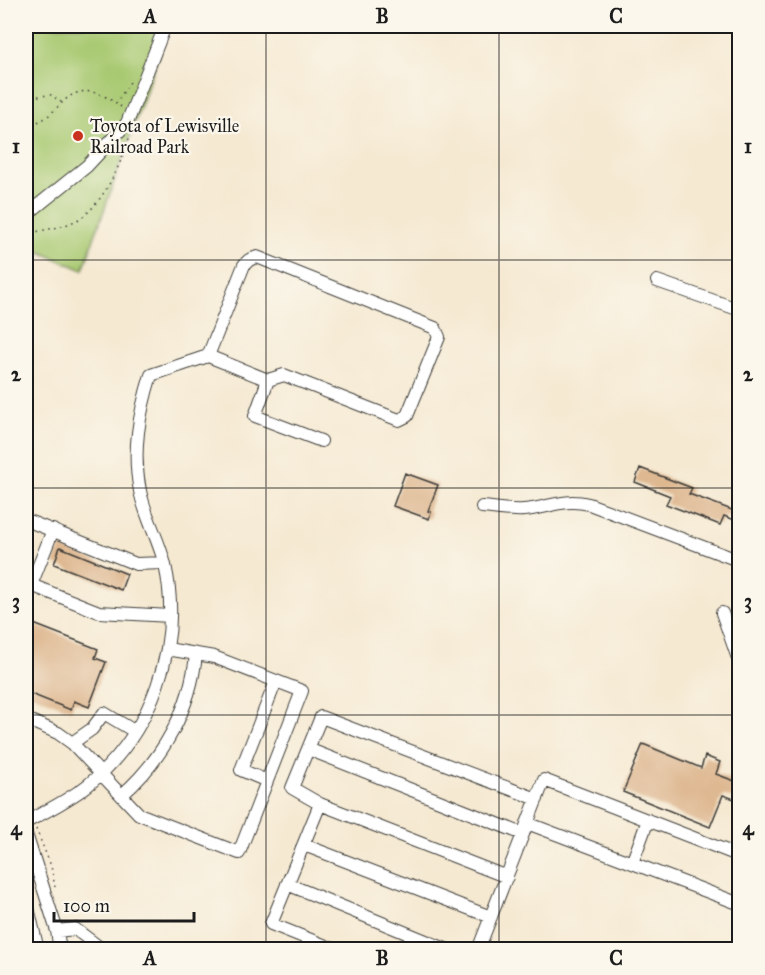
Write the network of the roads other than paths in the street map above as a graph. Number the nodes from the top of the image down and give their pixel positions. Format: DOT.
graph roads {
  1 [pos="165,26"];
  2 [pos="26,215"];
  3 [pos="657,281"];
  4 [pos="740,310"];
  5 [pos="208,356"];
  6 [pos="268,380"];
  7 [pos="321,441"];
  8 [pos="482,507"];
  9 [pos="26,520"];
  10 [pos="53,530"];
  11 [pos="740,561"];
  12 [pos="164,563"];
  13 [pos="28,588"];
  14 [pos="722,613"];
  15 [pos="170,616"];
  16 [pos="167,649"];
  17 [pos="196,654"];
  18 [pos="740,664"];
  19 [pos="276,681"];
  20 [pos="26,719"];
  21 [pos="134,731"];
  22 [pos="72,743"];
  23 [pos="308,749"];
  24 [pos="100,772"];
  25 [pos="267,780"];
  26 [pos="122,795"];
  27 [pos="537,799"];
  28 [pos="320,804"];
  29 [pos="648,820"];
  30 [pos="26,822"];
  31 [pos="525,829"];
  32 [pos="26,834"];
  33 [pos="304,844"];
  34 [pos="740,856"];
  35 [pos="632,863"];
  36 [pos="507,877"];
  37 [pos="288,884"];
  38 [pos="26,899"];
  39 [pos="740,904"];
  40 [pos="491,917"];
  41 [pos="57,931"];
  42 [pos="38,950"];
  43 [pos="60,950"];
  44 [pos="103,950"];
  45 [pos="336,950"];
  46 [pos="448,950"];
  47 [pos="478,950"];
  1 -- 2 [label="street"];
  3 -- 4 [label="street"];
  5 -- 6 [label="street"];
  5 -- 6 [label="street"];
  5 -- 12 [label="street"];
  6 -- 7 [label="street"];
  8 -- 11 [label="street"];
  9 -- 10 [label="street"];
  10 -- 12 [label="street"];
  10 -- 13 [label="street"];
  12 -- 15 [label="street"];
  13 -- 15 [label="street"];
  14 -- 18 [label="street"];
  15 -- 16 [label="street"];
  16 -- 17 [label="street"];
  16 -- 21 [label="street"];
  17 -- 19 [label="street"];
  17 -- 26 [label="street"];
  19 -- 25 [label="street"];
  19 -- 25 [label="street"];
  20 -- 22 [label="street"];
  21 -- 22 [label="street"];
  21 -- 24 [label="street"];
  22 -- 24 [label="street"];
  23 -- 27 [label="street"];
  23 -- 28 [label="street"];
  23 -- 31 [label="street"];
  24 -- 26 [label="street"];
  24 -- 30 [label="street"];
  25 -- 26 [label="street"];
  27 -- 29 [label="street"];
  27 -- 31 [label="street"];
  28 -- 33 [label="street"];
  28 -- 36 [label="street"];
  29 -- 34 [label="street"];
  29 -- 35 [label="street"];
  31 -- 35 [label="street"];
  31 -- 36 [label="street"];
  32 -- 41 [label="street"];
  33 -- 37 [label="street"];
  33 -- 40 [label="street"];
  35 -- 39 [label="street"];
  36 -- 40 [label="street"];
  37 -- 45 [label="street"];
  37 -- 46 [label="street"];
  38 -- 42 [label="street"];
  40 -- 47 [label="street"];
  41 -- 43 [label="street"];
  41 -- 44 [label="street"];
}
